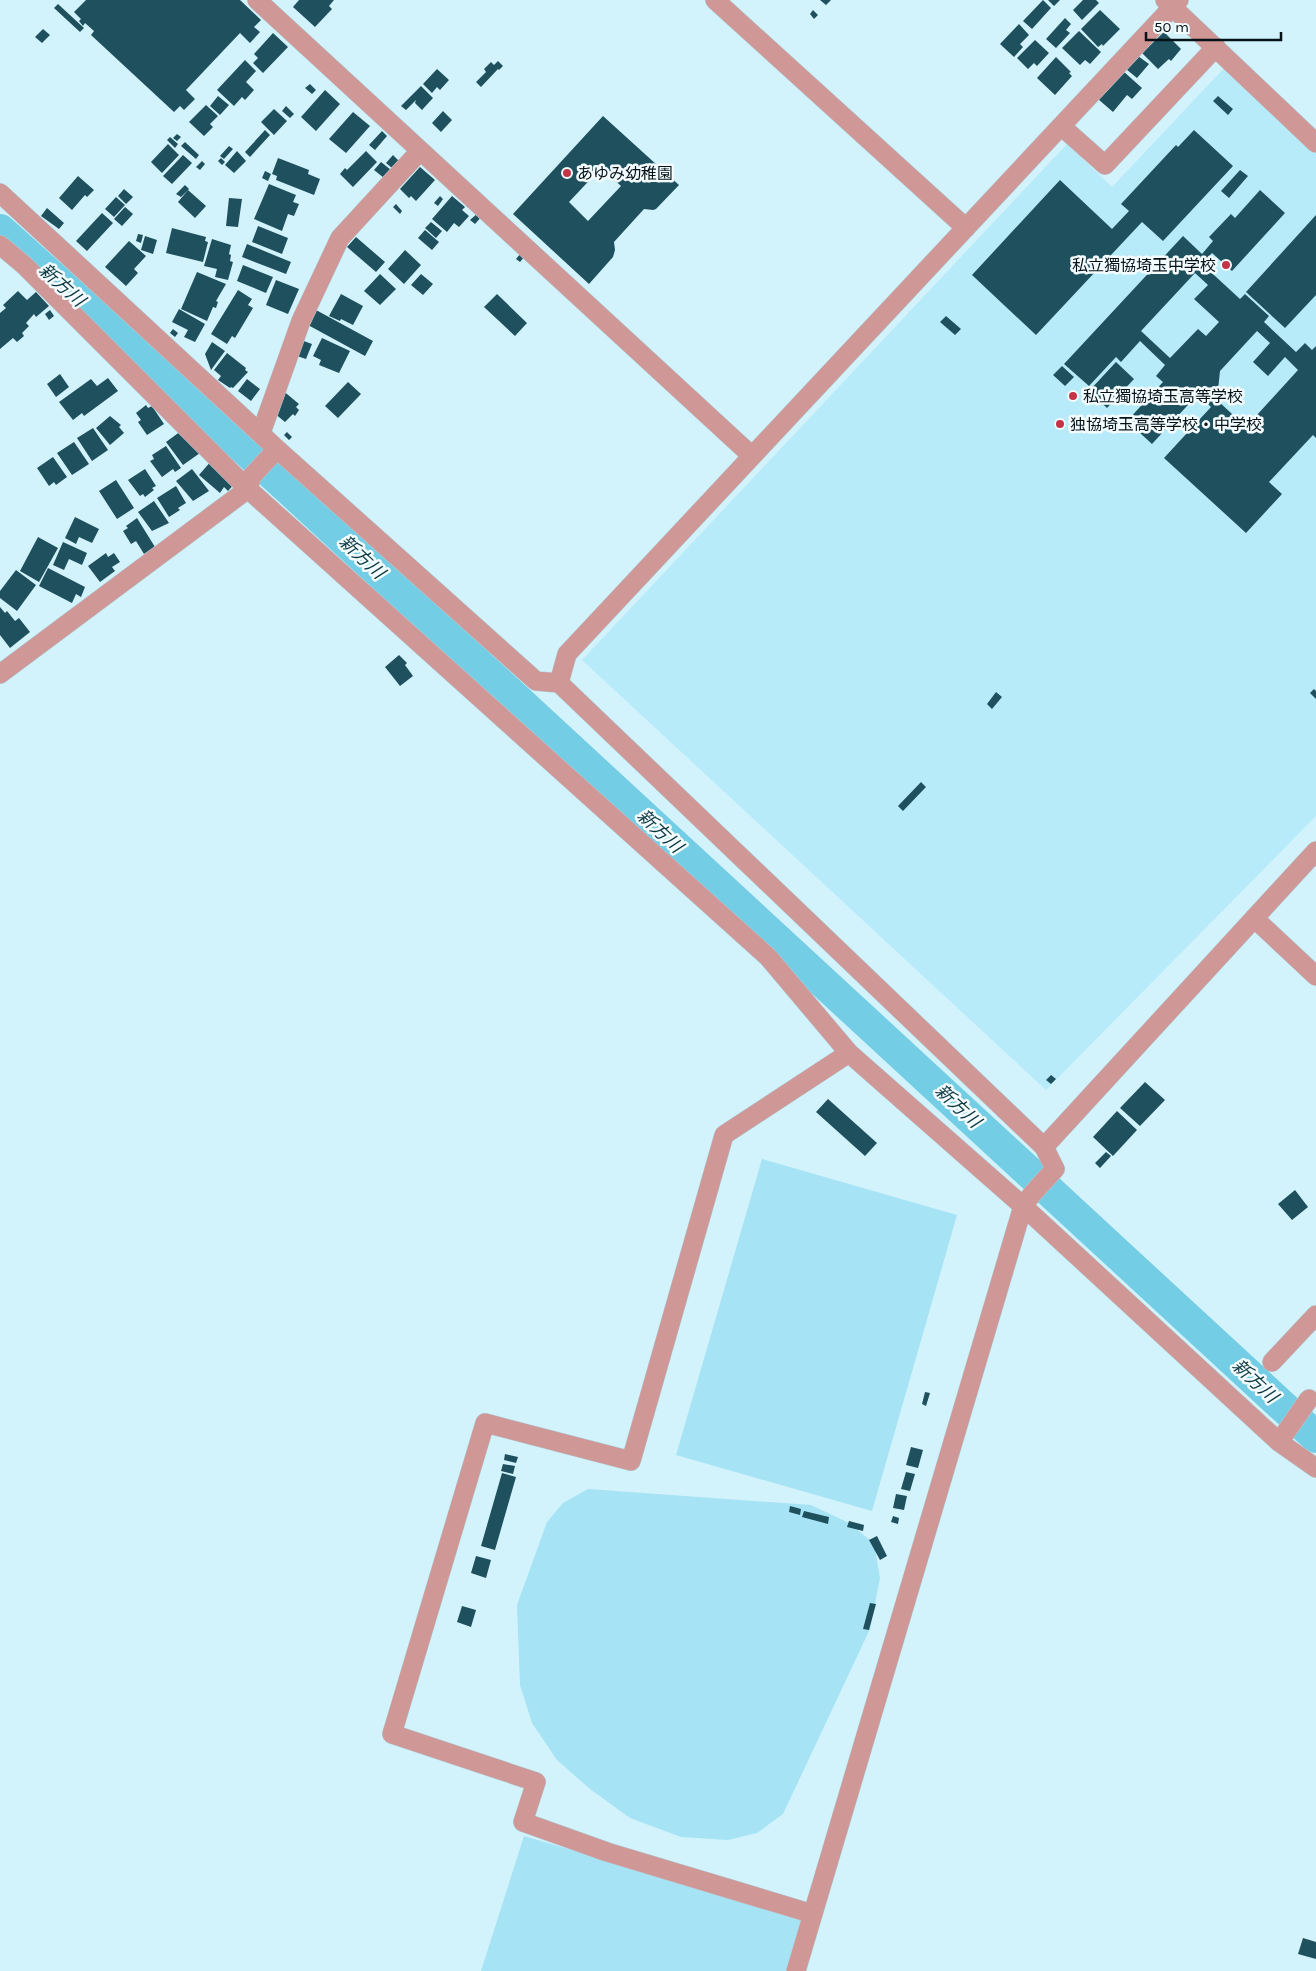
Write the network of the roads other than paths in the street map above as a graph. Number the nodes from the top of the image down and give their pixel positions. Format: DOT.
graph roads {
  1 [pos="257,0"];
  2 [pos="715,0"];
  3 [pos="1172,2"];
  4 [pos="1216,48"];
  5 [pos="1061,126"];
  6 [pos="1316,143"];
  7 [pos="420,151"];
  8 [pos="0,193"];
  9 [pos="966,228"];
  10 [pos="0,244"];
  11 [pos="261,433"];
  12 [pos="274,452"];
  13 [pos="752,456"];
  14 [pos="250,482"];
  15 [pos="0,674"];
  16 [pos="559,682"];
  17 [pos="1316,851"];
  18 [pos="1254,918"];
  19 [pos="1316,976"];
  20 [pos="849,1053"];
  21 [pos="1044,1147"];
  22 [pos="1028,1200"];
  23 [pos="1316,1314"];
  24 [pos="1272,1362"];
  25 [pos="1309,1399"];
  26 [pos="1279,1442"];
  27 [pos="1316,1468"];
  28 [pos="813,1914"];
  29 [pos="796,1971"];
  1 -- 7 [label="street"];
  2 -- 9 [label="street"];
  3 -- 4 [label="street"];
  3 -- 5 [label="street"];
  4 -- 5 [label="street"];
  4 -- 6 [label="street"];
  5 -- 9 [label="street"];
  7 -- 11 [label="street"];
  7 -- 13 [label="street"];
  8 -- 11 [label="street"];
  9 -- 13 [label="street"];
  10 -- 14 [label="street"];
  11 -- 12 [label="street"];
  12 -- 14 [label="street"];
  12 -- 16 [label="street"];
  13 -- 16 [label="street"];
  14 -- 15 [label="street"];
  14 -- 20 [label="street"];
  16 -- 21 [label="street"];
  17 -- 18 [label="street"];
  18 -- 19 [label="street"];
  18 -- 21 [label="street"];
  20 -- 22 [label="street"];
  20 -- 28 [label="street"];
  21 -- 22 [label="street"];
  22 -- 26 [label="street"];
  22 -- 28 [label="street"];
  23 -- 24 [label="street"];
  25 -- 26 [label="street"];
  26 -- 27 [label="street"];
  28 -- 29 [label="street"];
}
